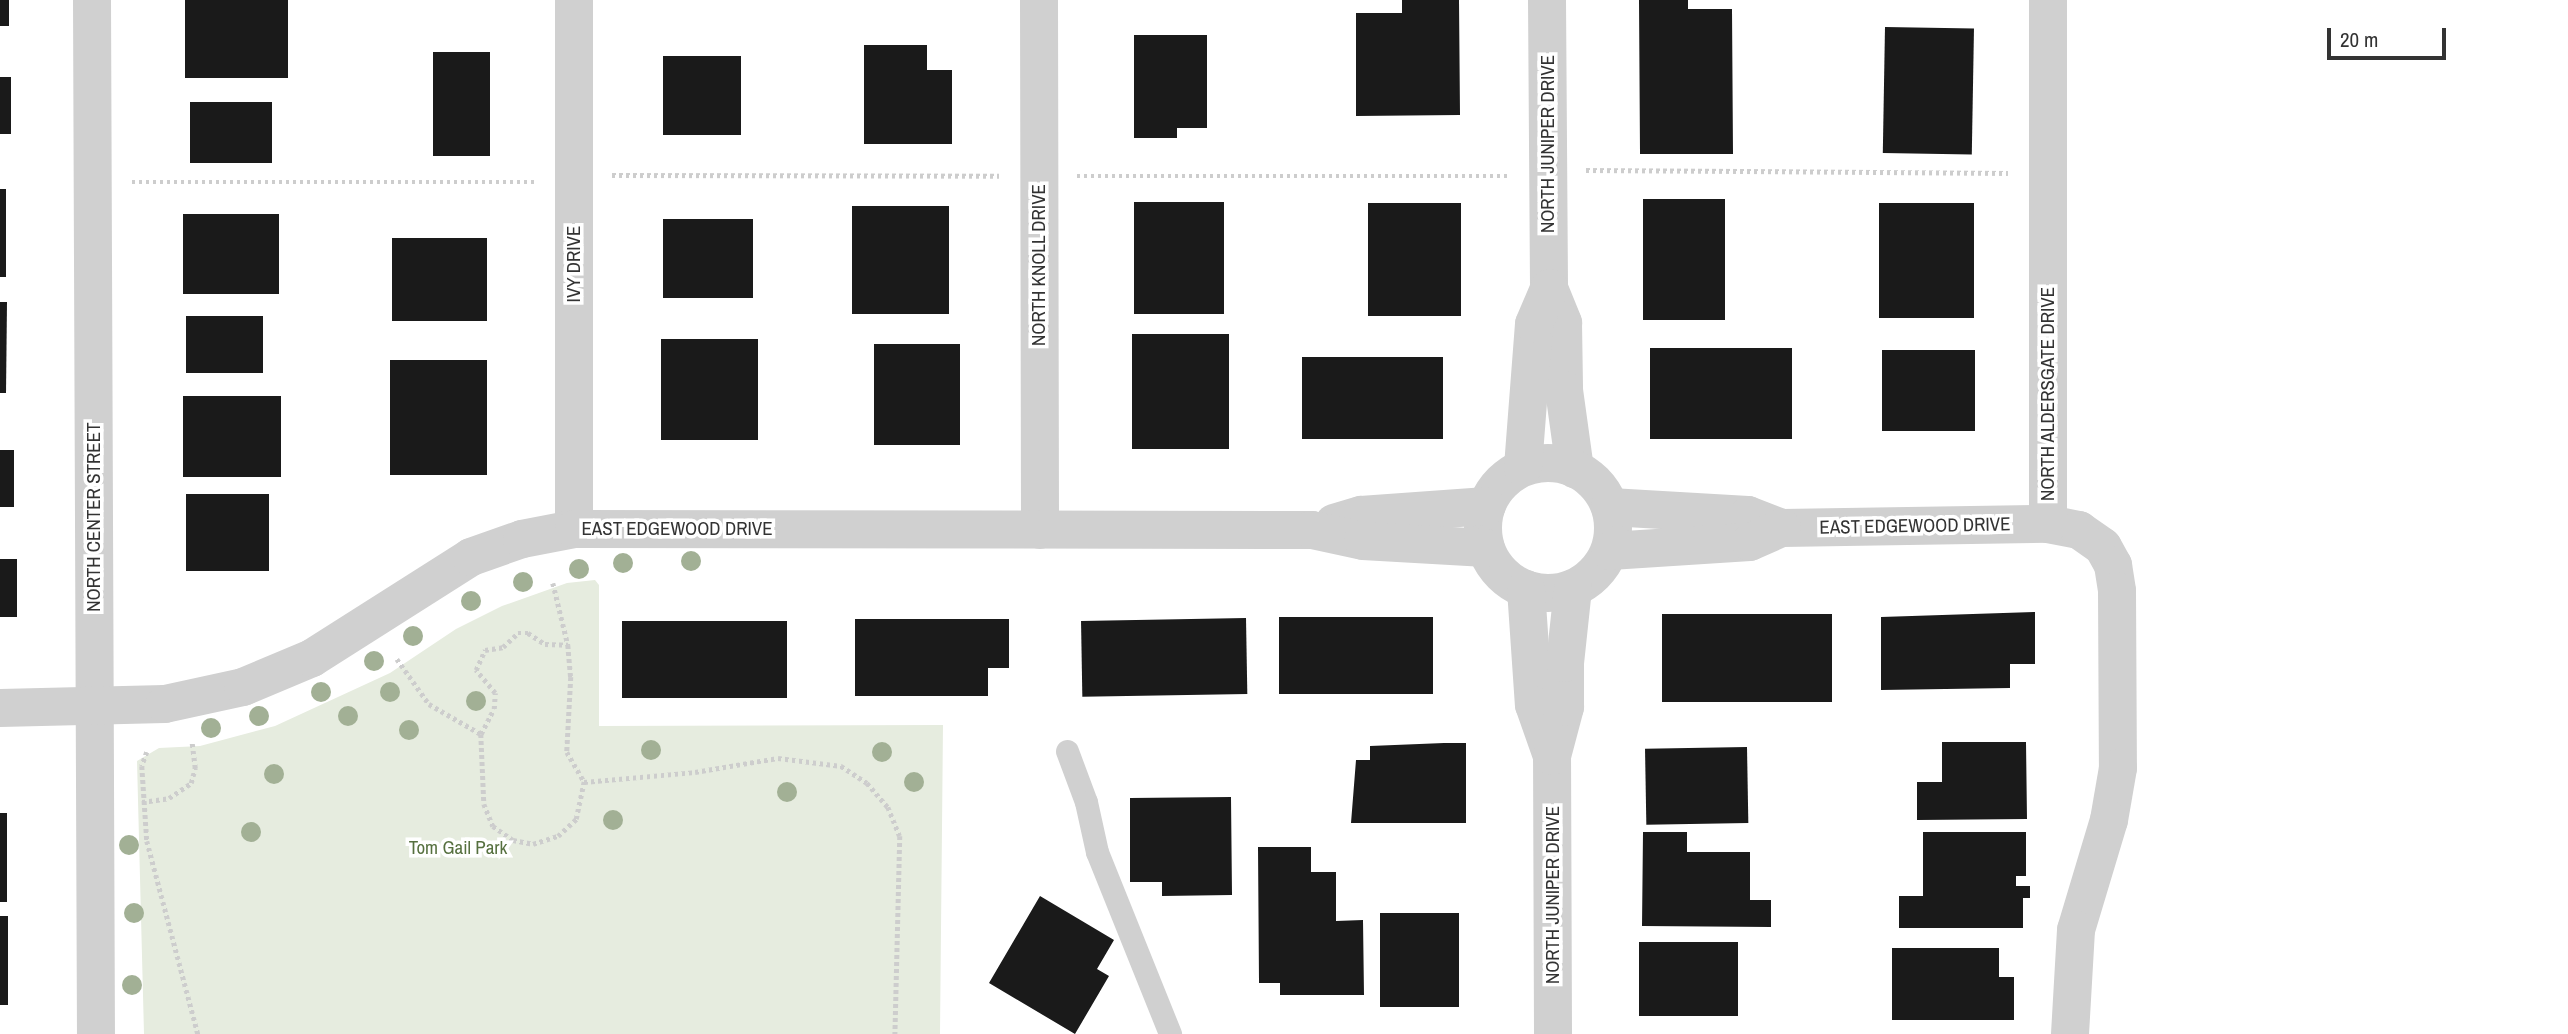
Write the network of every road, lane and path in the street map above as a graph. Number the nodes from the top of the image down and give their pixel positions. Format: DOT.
graph roads {
  1 [pos="92,0"];
  2 [pos="573,0"];
  3 [pos="1039,0"];
  4 [pos="1547,0"];
  5 [pos="2048,0"];
  6 [pos="1584,170"];
  7 [pos="2019,173"];
  8 [pos="609,175"];
  9 [pos="1007,176"];
  10 [pos="1076,176"];
  11 [pos="1518,176"];
  12 [pos="125,182"];
  13 [pos="544,182"];
  14 [pos="1549,288"];
  15 [pos="1523,467"];
  16 [pos="1575,469"];
  17 [pos="1487,506"];
  18 [pos="1610,507"];
  19 [pos="2048,524"];
  20 [pos="1782,528"];
  21 [pos="574,529"];
  22 [pos="1040,530"];
  23 [pos="1312,530"];
  24 [pos="1486,548"];
  25 [pos="1610,551"];
  26 [pos="553,583"];
  27 [pos="1573,588"];
  28 [pos="1526,589"];
  29 [pos="568,645"];
  30 [pos="397,659"];
  31 [pos="0,708"];
  32 [pos="95,708"];
  33 [pos="481,734"];
  34 [pos="192,743"];
  35 [pos="1068,751"];
  36 [pos="147,752"];
  37 [pos="1552,756"];
  38 [pos="584,782"];
  39 [pos="142,802"];
  40 [pos="96,1034"];
  41 [pos="198,1034"];
  42 [pos="895,1034"];
  43 [pos="1170,1034"];
  44 [pos="1553,1034"];
  45 [pos="2070,1034"];
  1 -- 32 [label="street, NORTH CENTER STREET"];
  2 -- 21 [label="street, IVY DRIVE"];
  3 -- 22 [label="street, NORTH KNOLL DRIVE"];
  4 -- 14 [label="street, NORTH JUNIPER DRIVE"];
  5 -- 19 [label="street, NORTH ALDERSGATE DRIVE"];
  6 -- 7 [label="path"];
  8 -- 9 [label="path"];
  10 -- 11 [label="path"];
  12 -- 13 [label="path"];
  14 -- 15 [label="street, NORTH JUNIPER DRIVE"];
  14 -- 16 [label="street, NORTH JUNIPER DRIVE"];
  15 -- 16 [label="street"];
  15 -- 17 [label="street"];
  16 -- 18 [label="street"];
  17 -- 23 [label="street, EAST EDGEWOOD DRIVE"];
  17 -- 24 [label="street"];
  18 -- 20 [label="street, EAST EDGEWOOD DRIVE"];
  18 -- 25 [label="street"];
  19 -- 20 [label="street, EAST EDGEWOOD DRIVE"];
  19 -- 45 [label="street, NORTH ALDERSGATE DRIVE"];
  20 -- 25 [label="street, EAST EDGEWOOD DRIVE"];
  21 -- 22 [label="street, EAST EDGEWOOD DRIVE"];
  21 -- 32 [label="street, EAST EDGEWOOD DRIVE"];
  22 -- 23 [label="street, EAST EDGEWOOD DRIVE"];
  23 -- 24 [label="street, EAST EDGEWOOD DRIVE"];
  24 -- 28 [label="street"];
  25 -- 27 [label="street"];
  26 -- 29 [label="path"];
  27 -- 28 [label="street"];
  27 -- 37 [label="street, NORTH JUNIPER DRIVE"];
  28 -- 37 [label="street, NORTH JUNIPER DRIVE"];
  29 -- 33 [label="path"];
  29 -- 38 [label="path"];
  30 -- 33 [label="path"];
  31 -- 32 [label="street, EAST EDGEWOOD DRIVE"];
  32 -- 40 [label="street, NORTH CENTER STREET"];
  33 -- 38 [label="path"];
  34 -- 39 [label="path"];
  35 -- 43 [label="lane"];
  36 -- 39 [label="path"];
  37 -- 44 [label="street, NORTH JUNIPER DRIVE"];
  38 -- 42 [label="path"];
  39 -- 41 [label="path"];
}
